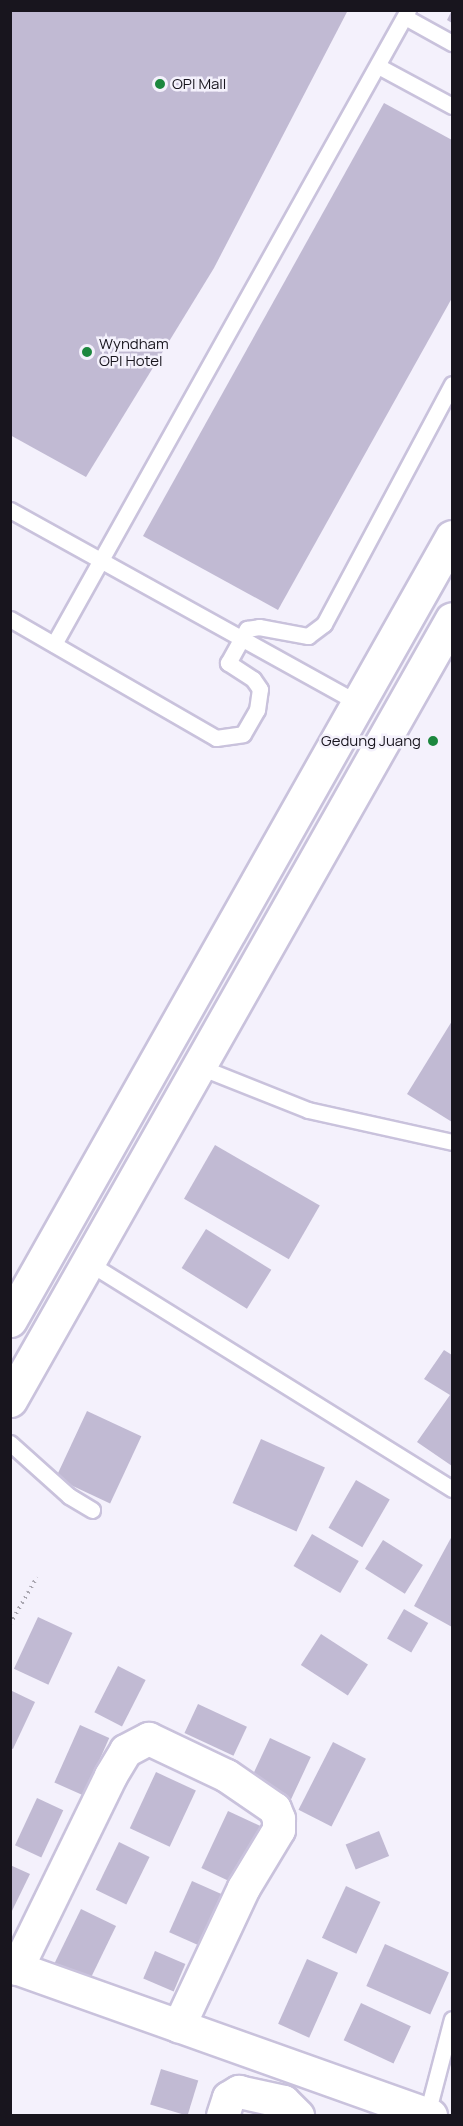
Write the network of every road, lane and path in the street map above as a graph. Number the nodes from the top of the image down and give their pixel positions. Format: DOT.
graph roads {
  1 [pos="406,14"];
  2 [pos="453,43"];
  3 [pos="378,66"];
  4 [pos="453,106"];
  5 [pos="453,384"];
  6 [pos="10,510"];
  7 [pos="453,537"];
  8 [pos="102,563"];
  9 [pos="10,619"];
  10 [pos="453,619"];
  11 [pos="242,638"];
  12 [pos="54,644"];
  13 [pos="358,703"];
  14 [pos="200,1067"];
  15 [pos="453,1142"];
  16 [pos="89,1263"];
  17 [pos="10,1320"];
  18 [pos="10,1400"];
  19 [pos="10,1443"];
  20 [pos="453,1489"];
  21 [pos="92,1510"];
  22 [pos="37,1577"];
  23 [pos="10,1624"];
  24 [pos="14,1968"];
  25 [pos="453,2019"];
  26 [pos="179,2027"];
  27 [pos="223,2115"];
  28 [pos="298,2115"];
  29 [pos="428,2115"];
  1 -- 2 [label="lane"];
  1 -- 3 [label="lane"];
  3 -- 4 [label="lane"];
  3 -- 8 [label="lane"];
  5 -- 11 [label="lane"];
  6 -- 8 [label="lane"];
  7 -- 13 [label="street"];
  8 -- 11 [label="lane"];
  8 -- 12 [label="lane"];
  9 -- 12 [label="lane"];
  10 -- 14 [label="street"];
  11 -- 12 [label="lane"];
  11 -- 13 [label="lane"];
  13 -- 17 [label="street"];
  14 -- 15 [label="lane"];
  14 -- 16 [label="street"];
  16 -- 18 [label="street"];
  16 -- 20 [label="lane"];
  19 -- 21 [label="lane"];
  22 -- 23 [label="path"];
  24 -- 26 [label="street"];
  24 -- 26 [label="street"];
  25 -- 29 [label="lane"];
  26 -- 29 [label="street"];
  27 -- 28 [label="street"];
}
